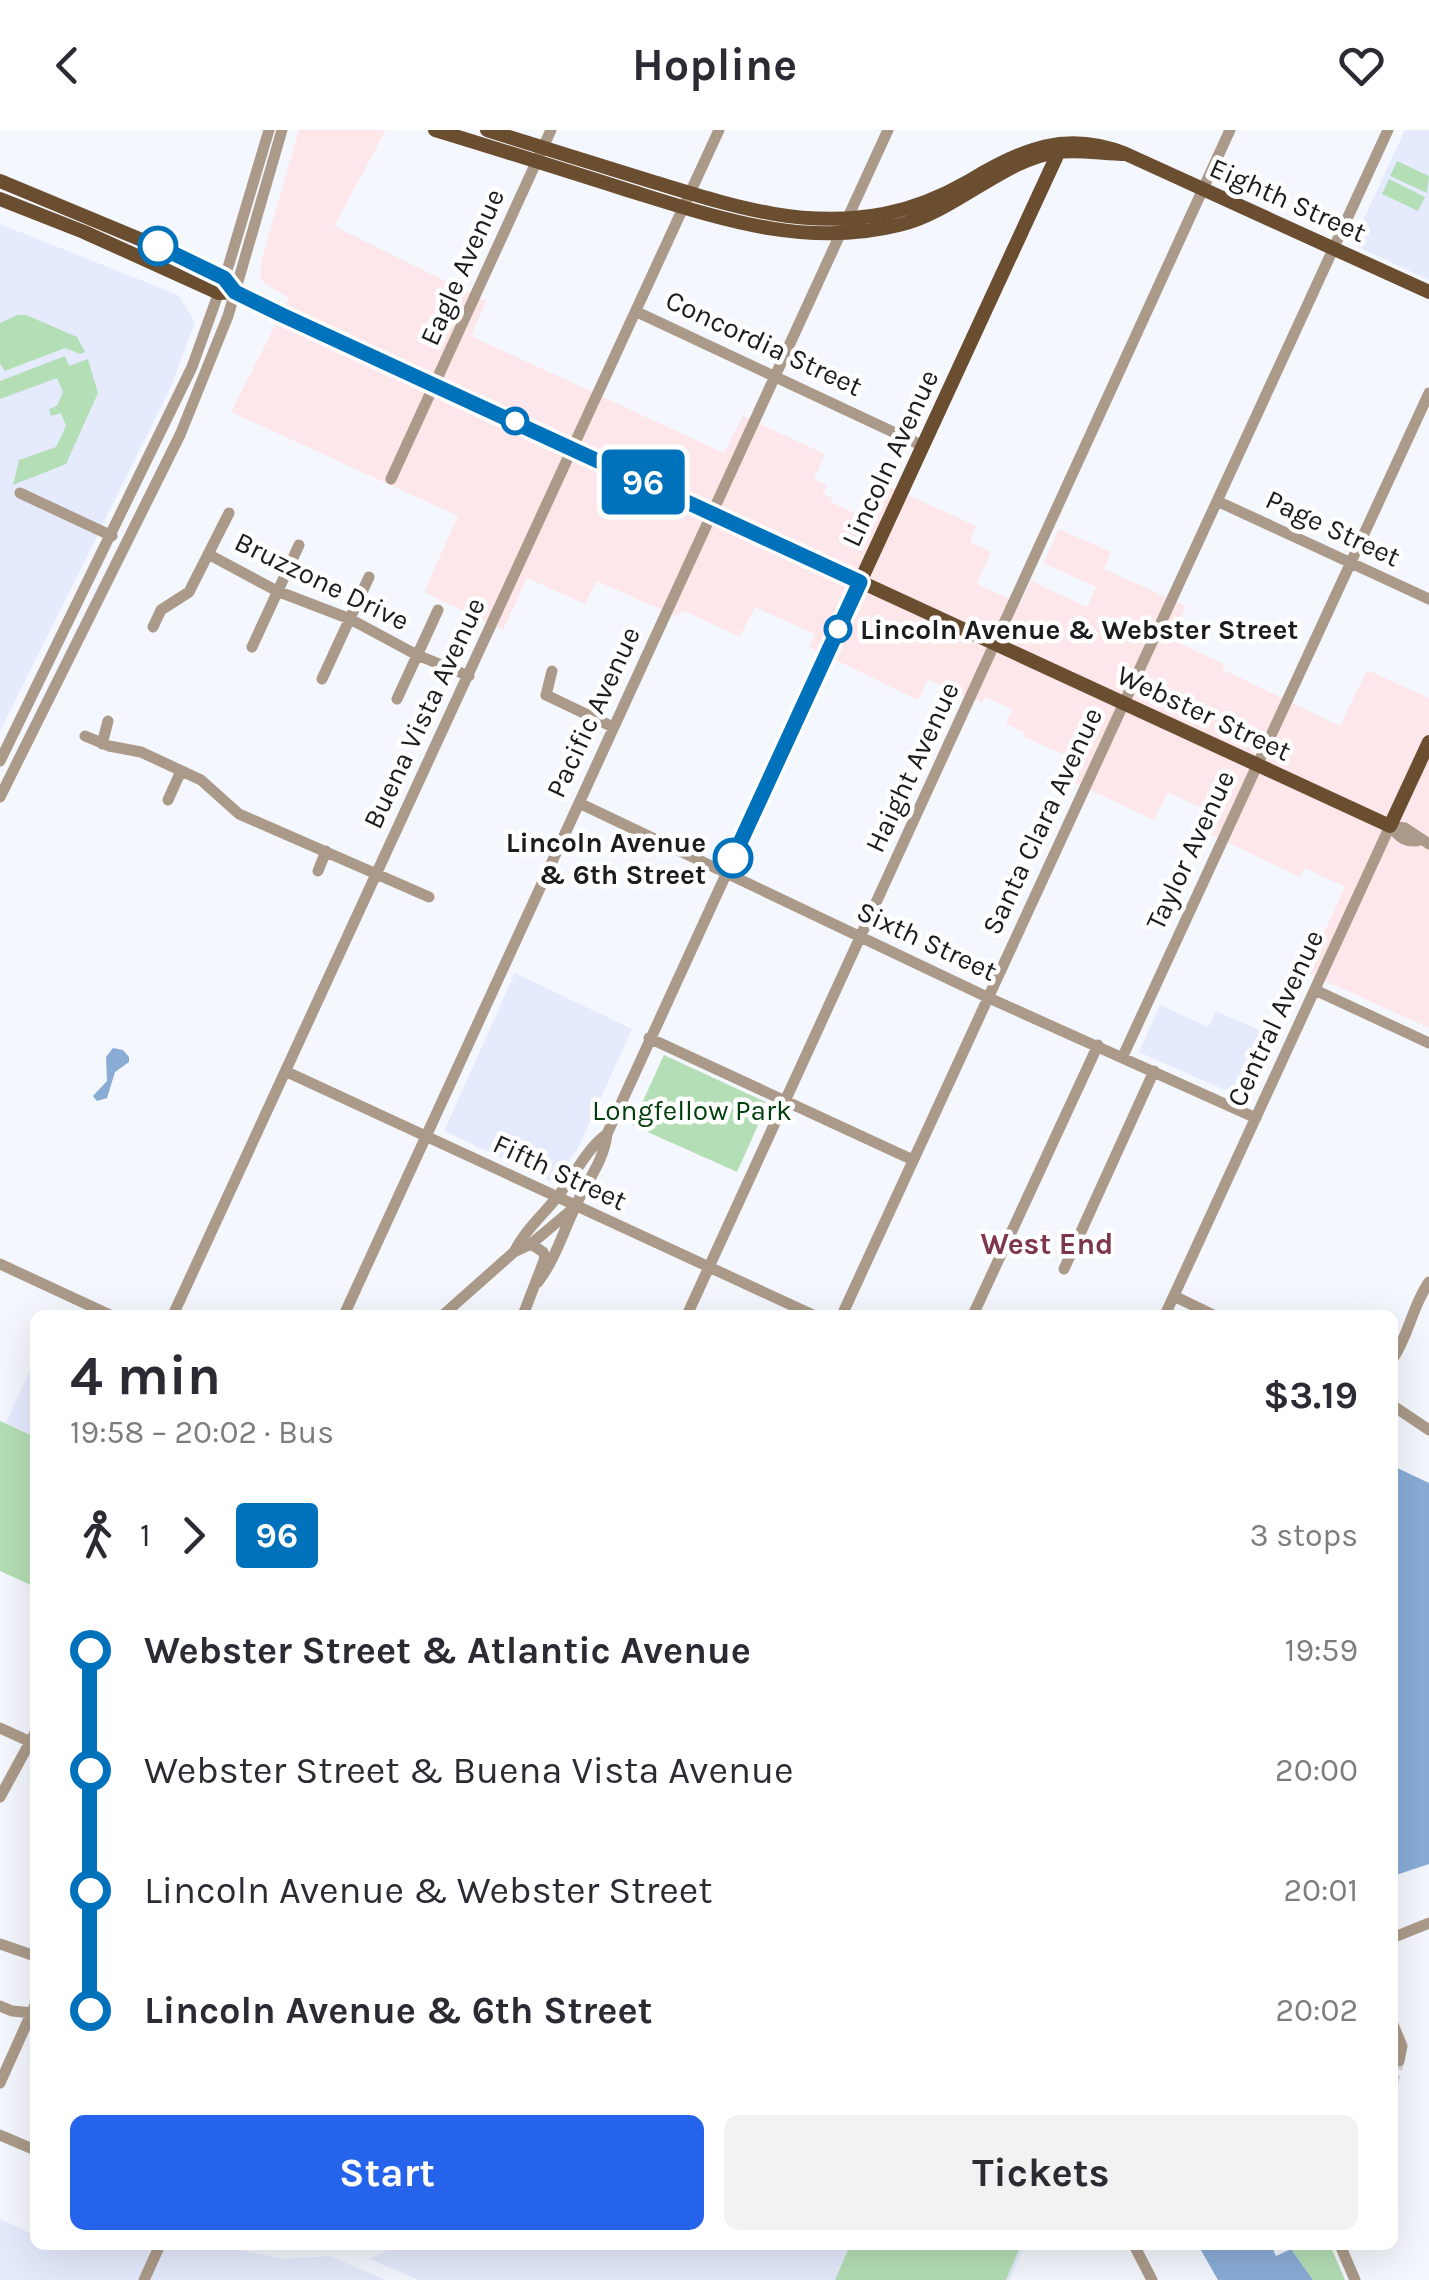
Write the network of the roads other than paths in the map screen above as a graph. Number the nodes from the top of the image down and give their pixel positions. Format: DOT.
graph roads {
  1 [pos="269,130"];
  2 [pos="282,130"];
  3 [pos="435,130"];
  4 [pos="487,130"];
  5 [pos="551,130"];
  6 [pos="719,130"];
  7 [pos="888,130"];
  8 [pos="1230,130"];
  9 [pos="1388,130"];
  10 [pos="1068,132"];
  11 [pos="1058,152"];
  12 [pos="1126,154"];
  13 [pos="540,155"];
  14 [pos="0,181"];
  15 [pos="1203,189"];
  16 [pos="0,200"];
  17 [pos="687,200"];
  18 [pos="847,218"];
  19 [pos="840,234"];
  20 [pos="1333,248"];
  21 [pos="224,278"];
  22 [pos="235,292"];
  23 [pos="1429,292"];
  24 [pos="219,293"];
  25 [pos="637,312"];
  26 [pos="775,376"];
  27 [pos="436,385"];
  28 [pos="1429,392"];
  29 [pos="923,446"];
  30 [pos="574,449"];
  31 [pos="391,480"];
  32 [pos="20,493"];
  33 [pos="1217,501"];
  34 [pos="229,513"];
  35 [pos="711,513"];
  36 [pos="112,536"];
  37 [pos="299,545"];
  38 [pos="208,554"];
  39 [pos="1350,563"];
  40 [pos="369,577"];
  41 [pos="860,582"];
  42 [pos="277,592"];
  43 [pos="1429,599"];
  44 [pos="438,610"];
  45 [pos="350,619"];
  46 [pos="152,626"];
  47 [pos="995,644"];
  48 [pos="252,647"];
  49 [pos="418,655"];
  50 [pos="552,671"];
  51 [pos="469,676"];
  52 [pos="322,679"];
  53 [pos="397,699"];
  54 [pos="1124,704"];
  55 [pos="108,721"];
  56 [pos="614,727"];
  57 [pos="84,736"];
  58 [pos="1429,742"];
  59 [pos="102,744"];
  60 [pos="0,762"];
  61 [pos="1257,765"];
  62 [pos="182,771"];
  63 [pos="4,780"];
  64 [pos="0,796"];
  65 [pos="168,800"];
  66 [pos="578,803"];
  67 [pos="1390,826"];
  68 [pos="1425,842"];
  69 [pos="326,852"];
  70 [pos="318,871"];
  71 [pos="726,873"];
  72 [pos="378,874"];
  73 [pos="430,898"];
  74 [pos="861,938"];
  75 [pos="1315,990"];
  76 [pos="988,998"];
  77 [pos="650,1038"];
  78 [pos="1429,1043"];
  79 [pos="1098,1045"];
  80 [pos="1123,1056"];
  81 [pos="1154,1071"];
  82 [pos="286,1072"];
  83 [pos="785,1101"];
  84 [pos="1256,1118"];
  85 [pos="607,1134"];
  86 [pos="426,1137"];
  87 [pos="587,1156"];
  88 [pos="914,1160"];
  89 [pos="556,1199"];
  90 [pos="574,1207"];
  91 [pos="531,1244"];
  92 [pos="514,1252"];
  93 [pos="0,1264"];
  94 [pos="709,1266"];
  95 [pos="1064,1269"];
  96 [pos="538,1282"];
  97 [pos="1429,1282"];
  98 [pos="1174,1296"];
  99 [pos="99,1310"];
  100 [pos="175,1310"];
  101 [pos="346,1310"];
  102 [pos="449,1310"];
  103 [pos="524,1310"];
  104 [pos="689,1310"];
  105 [pos="802,1310"];
  106 [pos="844,1310"];
  107 [pos="975,1310"];
  108 [pos="1167,1310"];
  109 [pos="1203,1310"];
  110 [pos="1398,1351"];
  111 [pos="1398,1410"];
  112 [pos="1429,1430"];
  113 [pos="0,1728"];
  114 [pos="30,1739"];
  115 [pos="30,1747"];
  116 [pos="0,1797"];
  117 [pos="1429,1923"];
  118 [pos="1398,1936"];
  119 [pos="0,1944"];
  120 [pos="30,1954"];
  121 [pos="0,2006"];
  122 [pos="30,2011"];
  123 [pos="30,2019"];
  124 [pos="1398,2036"];
  125 [pos="1400,2061"];
  126 [pos="0,2082"];
  127 [pos="0,2135"];
  128 [pos="30,2148"];
  129 [pos="158,2250"];
  130 [pos="1137,2250"];
  131 [pos="1342,2250"];
  132 [pos="144,2280"];
  133 [pos="1152,2280"];
  134 [pos="1355,2280"];
  1 -- 21 [label="street"];
  2 -- 22 [label="street"];
  3 -- 13 [label="main road"];
  4 -- 13 [label="main road"];
  5 -- 13 [label="street, Eagle Avenue"];
  6 -- 17 [label="street, Buena Vista Avenue"];
  7 -- 18 [label="street, Pacific Avenue"];
  8 -- 15 [label="street, Haight Avenue"];
  9 -- 20 [label="street, Santa Clara Avenue"];
  10 -- 11 [label="main road, Lincoln Avenue"];
  10 -- 12 [label="main road, Eighth Street"];
  10 -- 18 [label="main road"];
  11 -- 12 [label="main road, Eighth Street"];
  11 -- 19 [label="main road"];
  11 -- 29 [label="main road, Lincoln Avenue"];
  12 -- 15 [label="main road, Eighth Street"];
  13 -- 17 [label="main road"];
  13 -- 27 [label="street, Eagle Avenue"];
  14 -- 21 [label="main road, Webster Street"];
  15 -- 20 [label="main road, Eighth Street"];
  15 -- 47 [label="street, Haight Avenue"];
  16 -- 24 [label="main road, Webster Street"];
  17 -- 18 [label="main road"];
  17 -- 19 [label="main road"];
  17 -- 25 [label="street, Buena Vista Avenue"];
  18 -- 19 [label="street, Pacific Avenue"];
  19 -- 26 [label="street, Pacific Avenue"];
  20 -- 23 [label="main road, Eighth Street"];
  20 -- 33 [label="street, Santa Clara Avenue"];
  21 -- 22 [label="main road, Webster Street"];
  21 -- 24 [label="street"];
  22 -- 24 [label="main road, Webster Street"];
  22 -- 27 [label="main road, Webster Street"];
  22 -- 63 [label="street"];
  24 -- 36 [label="street"];
  25 -- 26 [label="street, Concordia Street"];
  25 -- 30 [label="street, Buena Vista Avenue"];
  26 -- 29 [label="street, Concordia Street"];
  26 -- 35 [label="street, Pacific Avenue"];
  27 -- 30 [label="main road, Webster Street"];
  27 -- 31 [label="street, Eagle Avenue"];
  28 -- 39 [label="street, Taylor Avenue"];
  29 -- 41 [label="main road, Lincoln Avenue"];
  30 -- 35 [label="main road, Webster Street"];
  30 -- 51 [label="street, Buena Vista Avenue"];
  32 -- 36 [label="street"];
  33 -- 39 [label="street, Page Street"];
  33 -- 54 [label="street, Santa Clara Avenue"];
  34 -- 38 [label="street"];
  35 -- 41 [label="main road, Webster Street"];
  35 -- 56 [label="street, Pacific Avenue"];
  36 -- 60 [label="street"];
  37 -- 42 [label="street"];
  38 -- 42 [label="street, Bruzzone Drive"];
  38 -- 46 [label="street"];
  39 -- 43 [label="street, Page Street"];
  39 -- 61 [label="street, Taylor Avenue"];
  40 -- 45 [label="street"];
  41 -- 47 [label="main road, Webster Street"];
  41 -- 71 [label="street, Lincoln Avenue"];
  42 -- 45 [label="street, Bruzzone Drive"];
  42 -- 48 [label="street"];
  44 -- 49 [label="street"];
  45 -- 49 [label="street, Bruzzone Drive"];
  45 -- 52 [label="street"];
  47 -- 54 [label="main road, Webster Street"];
  47 -- 74 [label="street, Haight Avenue"];
  49 -- 51 [label="street, Bruzzone Drive"];
  49 -- 53 [label="street"];
  50 -- 56 [label="street"];
  51 -- 72 [label="street, Buena Vista Avenue"];
  54 -- 61 [label="main road, Webster Street"];
  54 -- 76 [label="street, Santa Clara Avenue"];
  55 -- 59 [label="street"];
  56 -- 66 [label="street, Pacific Avenue"];
  57 -- 59 [label="street"];
  58 -- 67 [label="main road, Central Avenue"];
  59 -- 62 [label="street"];
  61 -- 67 [label="main road, Webster Street"];
  61 -- 80 [label="street, Taylor Avenue"];
  62 -- 65 [label="street"];
  62 -- 69 [label="street"];
  63 -- 64 [label="street"];
  66 -- 71 [label="street, Sixth Street"];
  66 -- 86 [label="street, Pacific Avenue"];
  67 -- 68 [label="street, Webster Street"];
  67 -- 75 [label="street, Central Avenue"];
  69 -- 70 [label="street"];
  69 -- 72 [label="street"];
  71 -- 74 [label="street, Sixth Street"];
  71 -- 77 [label="street, Lincoln Avenue"];
  72 -- 73 [label="street"];
  72 -- 82 [label="street, Buena Vista Avenue"];
  74 -- 76 [label="street, Sixth Street"];
  74 -- 83 [label="street, Haight Avenue"];
  75 -- 78 [label="street"];
  75 -- 84 [label="street, Central Avenue"];
  76 -- 79 [label="street, Sixth Street"];
  76 -- 88 [label="street, Santa Clara Avenue"];
  77 -- 83 [label="street"];
  77 -- 85 [label="street, Lincoln Avenue"];
  79 -- 80 [label="street, Sixth Street"];
  79 -- 107 [label="street"];
  80 -- 81 [label="street, Sixth Street"];
  81 -- 84 [label="street, Sixth Street"];
  81 -- 95 [label="street"];
  82 -- 86 [label="street, Fifth Street"];
  82 -- 100 [label="street, Buena Vista Avenue"];
  83 -- 88 [label="street"];
  83 -- 94 [label="street, Haight Avenue"];
  84 -- 98 [label="street, Central Avenue"];
  85 -- 87 [label="street, Lincoln Avenue"];
  85 -- 90 [label="street, Lincoln Avenue"];
  86 -- 89 [label="street, Fifth Street"];
  86 -- 101 [label="street, Pacific Avenue"];
  87 -- 89 [label="street, Lincoln Avenue"];
  87 -- 90 [label="street"];
  88 -- 106 [label="street, Santa Clara Avenue"];
  89 -- 90 [label="street, Fifth Street"];
  89 -- 92 [label="street, Lincoln Avenue"];
  90 -- 91 [label="street"];
  90 -- 94 [label="street, Fifth Street"];
  90 -- 96 [label="street, Lincoln Avenue"];
  91 -- 92 [label="street"];
  91 -- 96 [label="street"];
  92 -- 102 [label="street"];
  93 -- 99 [label="street"];
  94 -- 104 [label="street, Haight Avenue"];
  94 -- 105 [label="street, Fifth Street"];
  96 -- 103 [label="street, Lincoln Avenue"];
  97 -- 110 [label="street"];
  98 -- 108 [label="street, Central Avenue"];
  98 -- 109 [label="street"];
  111 -- 112 [label="street"];
  113 -- 114 [label="street"];
  115 -- 116 [label="street"];
  117 -- 118 [label="street"];
  119 -- 120 [label="street"];
  121 -- 122 [label="street"];
  123 -- 126 [label="street"];
  124 -- 125 [label="street"];
  127 -- 128 [label="street"];
  129 -- 132 [label="street"];
  130 -- 133 [label="street"];
  131 -- 134 [label="street"];
}
